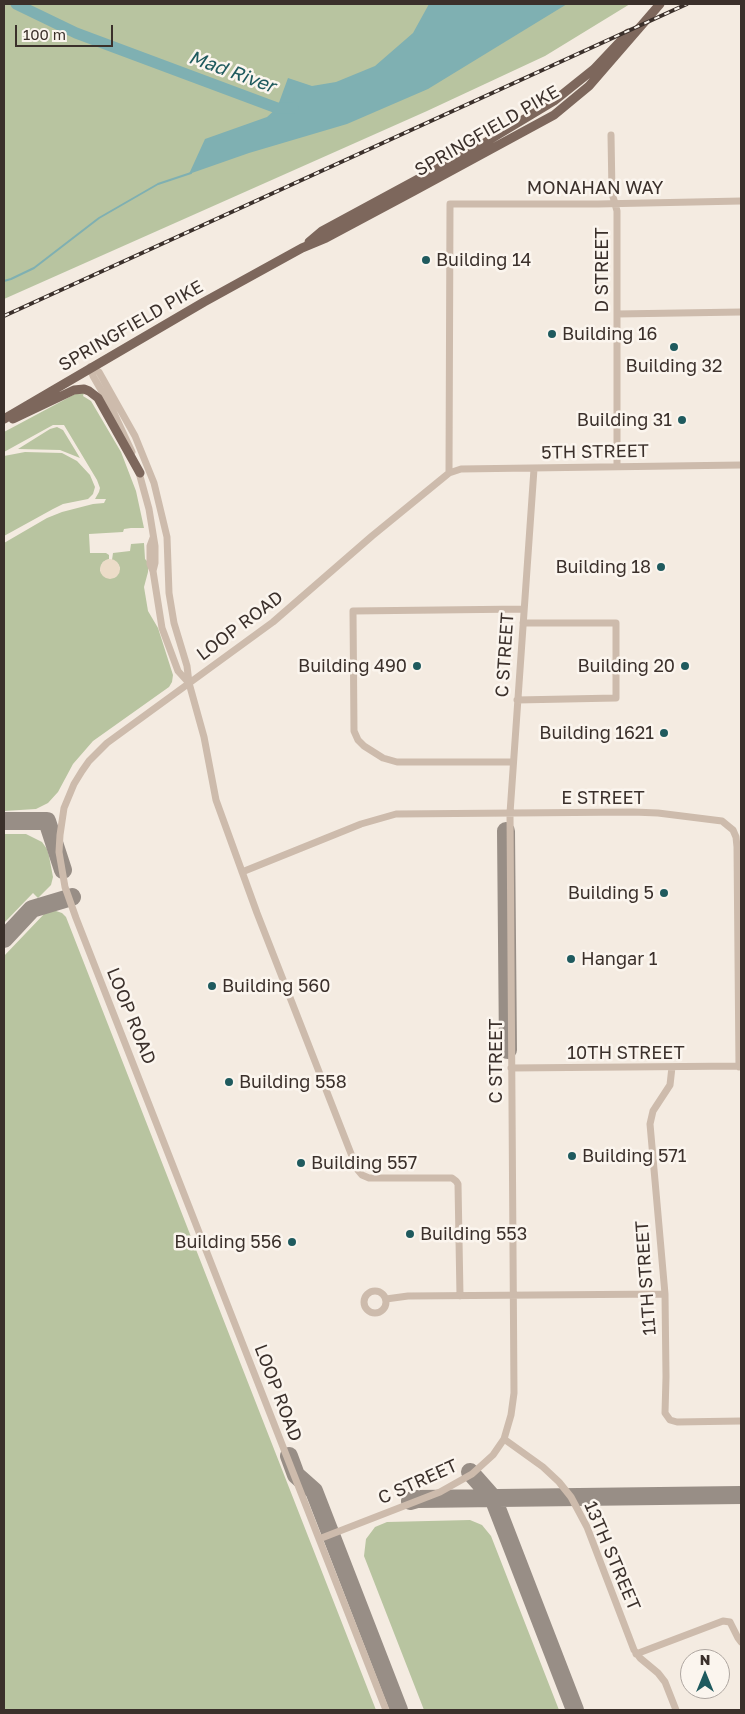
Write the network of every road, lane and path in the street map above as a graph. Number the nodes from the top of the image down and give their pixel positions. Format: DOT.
graph roads {
  1 [pos="652,4"];
  2 [pos="660,4"];
  3 [pos="611,135"];
  4 [pos="741,201"];
  5 [pos="615,203"];
  6 [pos="302,248"];
  7 [pos="741,312"];
  8 [pos="617,314"];
  9 [pos="90,367"];
  10 [pos="4,419"];
  11 [pos="4,423"];
  12 [pos="741,465"];
  13 [pos="617,466"];
  14 [pos="534,469"];
  15 [pos="140,473"];
  16 [pos="449,473"];
  17 [pos="524,609"];
  18 [pos="523,624"];
  19 [pos="189,683"];
  20 [pos="517,700"];
  21 [pos="513,762"];
  22 [pos="510,813"];
  23 [pos="242,872"];
  24 [pos="740,1066"];
  25 [pos="672,1067"];
  26 [pos="511,1068"];
  27 [pos="664,1294"];
  28 [pos="513,1295"];
  29 [pos="460,1296"];
  30 [pos="386,1299"];
  31 [pos="741,1422"];
  32 [pos="504,1439"];
  33 [pos="319,1539"];
  34 [pos="741,1642"];
  35 [pos="636,1654"];
  36 [pos="386,1710"];
  37 [pos="676,1710"];
  1 -- 6 [label="main road, SPRINGFIELD PIKE"];
  2 -- 6 [label="main road, SPRINGFIELD PIKE"];
  3 -- 5 [label="street, D STREET"];
  4 -- 5 [label="street, MONAHAN WAY"];
  5 -- 8 [label="street, D STREET"];
  5 -- 16 [label="street, MONAHAN WAY"];
  6 -- 9 [label="main road, SPRINGFIELD PIKE"];
  7 -- 8 [label="street"];
  8 -- 13 [label="street, D STREET"];
  9 -- 10 [label="main road, SPRINGFIELD PIKE"];
  9 -- 15 [label="street"];
  9 -- 19 [label="street"];
  11 -- 15 [label="main road"];
  12 -- 13 [label="street, 5TH STREET"];
  13 -- 14 [label="street, 5TH STREET"];
  14 -- 16 [label="street, 5TH STREET"];
  14 -- 17 [label="street, C STREET"];
  15 -- 19 [label="street"];
  16 -- 19 [label="street, LOOP ROAD"];
  17 -- 18 [label="street, C STREET"];
  17 -- 21 [label="street"];
  18 -- 20 [label="street, C STREET"];
  18 -- 20 [label="street"];
  19 -- 23 [label="street"];
  19 -- 33 [label="street, LOOP ROAD"];
  20 -- 21 [label="street, C STREET"];
  21 -- 22 [label="street, C STREET"];
  22 -- 23 [label="street, E STREET"];
  22 -- 24 [label="street, E STREET"];
  22 -- 26 [label="street, C STREET"];
  23 -- 29 [label="street"];
  24 -- 25 [label="street, 10TH STREET"];
  25 -- 26 [label="street, 10TH STREET"];
  25 -- 27 [label="street, 11TH STREET"];
  26 -- 28 [label="street, C STREET"];
  27 -- 28 [label="street"];
  27 -- 31 [label="street, 11TH STREET"];
  28 -- 29 [label="street"];
  28 -- 32 [label="street, C STREET"];
  29 -- 30 [label="street"];
  32 -- 33 [label="street, C STREET"];
  32 -- 35 [label="street, 13TH STREET"];
  33 -- 36 [label="street, LOOP ROAD"];
  34 -- 35 [label="street"];
  35 -- 37 [label="street, 13TH STREET"];
}
